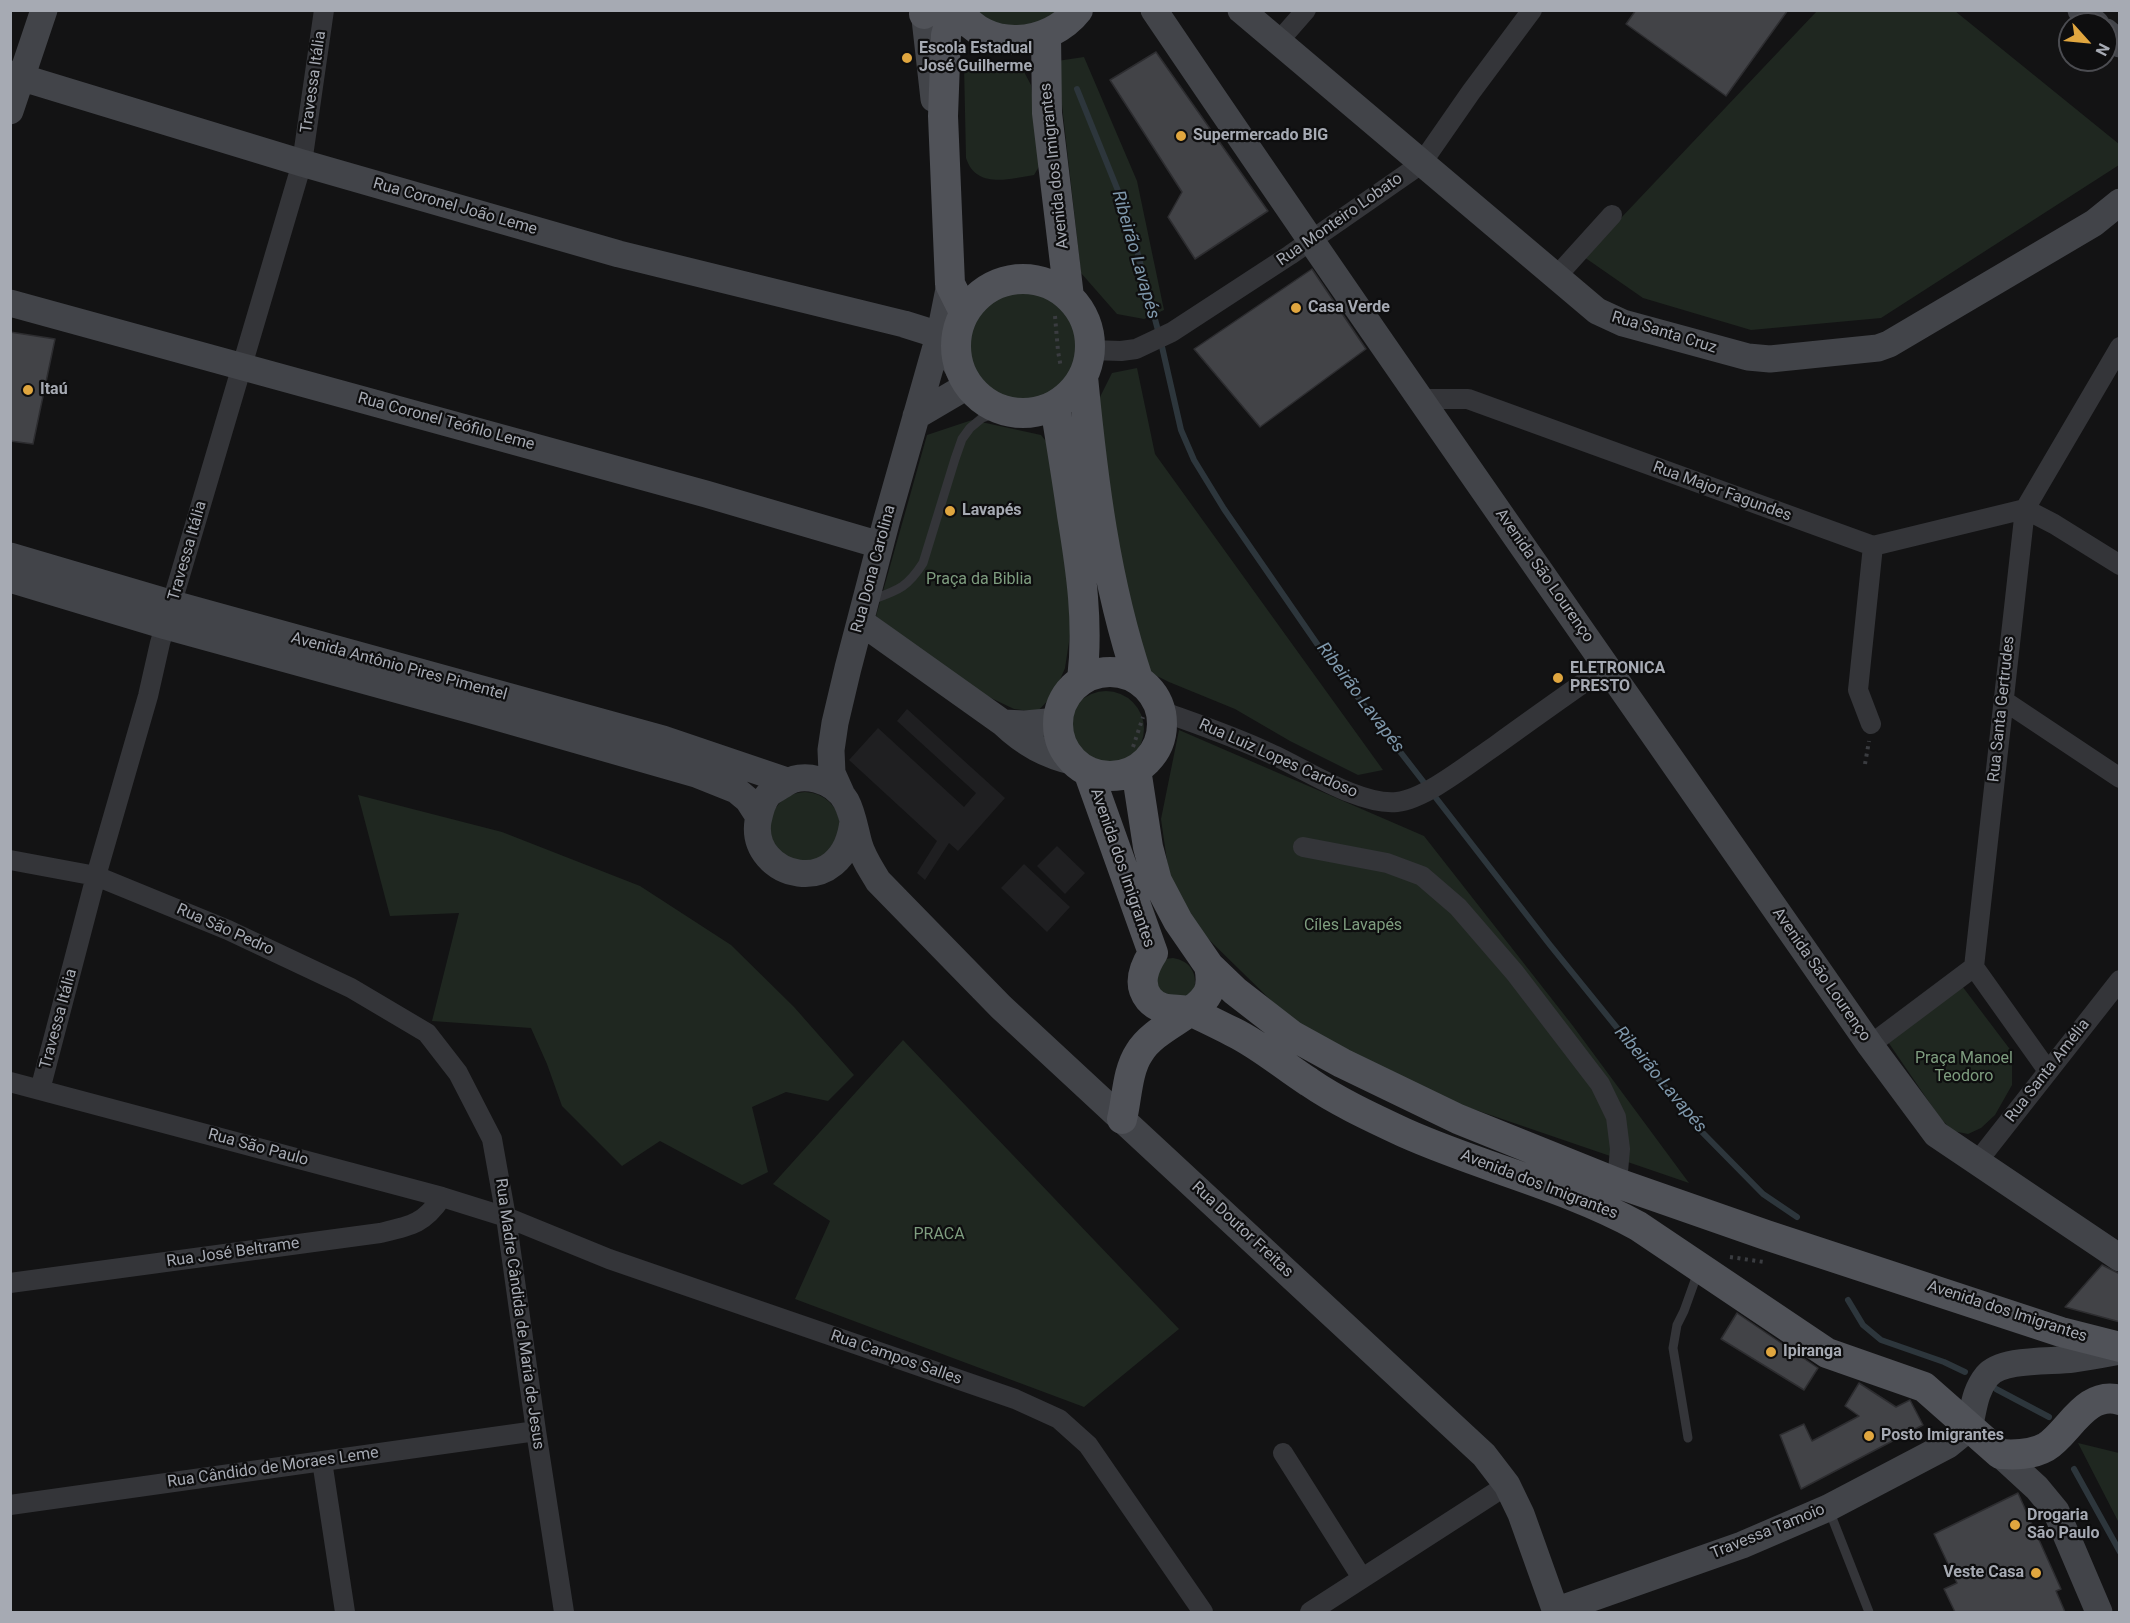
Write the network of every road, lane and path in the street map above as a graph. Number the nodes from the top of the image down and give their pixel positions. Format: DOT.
graph roads {
  1 [pos="44,10"];
  2 [pos="324,10"];
  3 [pos="959,10"];
  4 [pos="1078,10"];
  5 [pos="1154,10"];
  6 [pos="1241,10"];
  7 [pos="1306,10"];
  8 [pos="1532,10"];
  9 [pos="931,11"];
  10 [pos="1046,35"];
  11 [pos="1278,42"];
  12 [pos="16,75"];
  13 [pos="10,111"];
  14 [pos="302,163"];
  15 [pos="1421,164"];
  16 [pos="2120,202"];
  17 [pos="1612,215"];
  18 [pos="1309,241"];
  19 [pos="1556,278"];
  20 [pos="1060,291"];
  21 [pos="10,303"];
  22 [pos="951,324"];
  23 [pos="2120,347"];
  24 [pos="243,368"];
  25 [pos="963,378"];
  26 [pos="1074,383"];
  27 [pos="1421,399"];
  28 [pos="1002,411"];
  29 [pos="916,416"];
  30 [pos="2025,509"];
  31 [pos="880,545"];
  32 [pos="1874,546"];
  33 [pos="10,556"];
  34 [pos="2120,565"];
  35 [pos="10,579"];
  36 [pos="863,612"];
  37 [pos="169,615"];
  38 [pos="1606,667"];
  39 [pos="1138,679"];
  40 [pos="1082,680"];
  41 [pos="2003,700"];
  42 [pos="1152,710"];
  43 [pos="1058,721"];
  44 [pos="835,723"];
  45 [pos="1004,723"];
  46 [pos="1871,724"];
  47 [pos="1081,767"];
  48 [pos="1133,770"];
  49 [pos="2120,778"];
  50 [pos="795,779"];
  51 [pos="841,793"];
  52 [pos="759,817"];
  53 [pos="853,821"];
  54 [pos="1303,847"];
  55 [pos="10,860"];
  56 [pos="824,870"];
  57 [pos="96,876"];
  58 [pos="878,881"];
  59 [pos="1153,953"];
  60 [pos="1203,958"];
  61 [pos="1974,967"];
  62 [pos="2120,980"];
  63 [pos="1189,1011"];
  64 [pos="427,1033"];
  65 [pos="1870,1045"];
  66 [pos="2048,1071"];
  67 [pos="10,1082"];
  68 [pos="40,1090"];
  69 [pos="1122,1119"];
  70 [pos="1977,1162"];
  71 [pos="1617,1183"];
  72 [pos="442,1197"];
  73 [pos="506,1217"];
  74 [pos="1728,1257"];
  75 [pos="2120,1257"];
  76 [pos="1773,1263"];
  77 [pos="1700,1267"];
  78 [pos="10,1283"];
  79 [pos="2120,1349"];
  80 [pos="2120,1400"];
  81 [pos="1969,1428"];
  82 [pos="536,1431"];
  83 [pos="1688,1438"];
  84 [pos="1283,1452"];
  85 [pos="2000,1454"];
  86 [pos="322,1461"];
  87 [pos="1507,1485"];
  88 [pos="10,1505"];
  89 [pos="1828,1508"];
  90 [pos="1362,1578"];
  91 [pos="345,1612"];
  92 [pos="564,1612"];
  93 [pos="1203,1612"];
  94 [pos="1310,1612"];
  95 [pos="1556,1612"];
  96 [pos="1869,1612"];
  97 [pos="2099,1612"];
  1 -- 12 [label="street"];
  2 -- 14 [label="street, Travessa Itália"];
  3 -- 10 [label="main road"];
  4 -- 10 [label="main road"];
  5 -- 18 [label="street, Avenida São Lourenço"];
  6 -- 11 [label="street, Rua Santa Cruz"];
  7 -- 11 [label="street"];
  8 -- 15 [label="street, Rua Monteiro Lobato"];
  9 -- 22 [label="main road"];
  10 -- 20 [label="main road, Avenida dos Imigrantes"];
  11 -- 15 [label="street, Rua Santa Cruz"];
  12 -- 13 [label="street"];
  12 -- 14 [label="street, Rua Coronel João Leme"];
  14 -- 22 [label="street, Rua Coronel João Leme"];
  14 -- 24 [label="street, Travessa Itália"];
  15 -- 18 [label="street, Rua Monteiro Lobato"];
  15 -- 19 [label="street, Rua Santa Cruz"];
  16 -- 19 [label="street, Rua Santa Cruz"];
  17 -- 19 [label="street"];
  18 -- 26 [label="street, Rua Monteiro Lobato"];
  18 -- 27 [label="street, Avenida São Lourenço"];
  20 -- 22 [label="main road"];
  20 -- 26 [label="path"];
  20 -- 26 [label="main road, Avenida dos Imigrantes"];
  21 -- 24 [label="street, Rua Coronel Teófilo Leme"];
  22 -- 25 [label="main road"];
  22 -- 29 [label="street, Rua Dona Carolina"];
  23 -- 30 [label="street, Rua Santa Gertrudes"];
  24 -- 31 [label="street, Rua Coronel Teófilo Leme"];
  24 -- 37 [label="street, Travessa Itália"];
  25 -- 28 [label="main road"];
  25 -- 29 [label="street"];
  26 -- 28 [label="main road"];
  26 -- 39 [label="main road, Avenida dos Imigrantes"];
  26 -- 40 [label="main road, Avenida dos Imigrantes"];
  27 -- 32 [label="street, Rua Major Fagundes"];
  27 -- 38 [label="street, Avenida São Lourenço"];
  28 -- 36 [label="lane"];
  29 -- 31 [label="street, Rua Dona Carolina"];
  30 -- 32 [label="street"];
  30 -- 34 [label="street"];
  30 -- 41 [label="street, Rua Santa Gertrudes"];
  31 -- 36 [label="street, Rua Dona Carolina"];
  32 -- 46 [label="street"];
  33 -- 37 [label="street, Avenida Antônio Pires Pimentel"];
  35 -- 37 [label="street, Avenida Antônio Pires Pimentel"];
  36 -- 44 [label="street, Rua Dona Carolina"];
  36 -- 45 [label="street"];
  37 -- 50 [label="street, Avenida Antônio Pires Pimentel"];
  37 -- 52 [label="street, Avenida Antônio Pires Pimentel"];
  37 -- 57 [label="street, Travessa Itália"];
  38 -- 42 [label="street, Rua Luiz Lopes Cardoso"];
  38 -- 65 [label="street, Avenida São Lourenço"];
  39 -- 40 [label="main road"];
  39 -- 42 [label="main road, Avenida dos Imigrantes"];
  40 -- 43 [label="main road"];
  41 -- 49 [label="street"];
  41 -- 61 [label="street, Rua Santa Gertrudes"];
  42 -- 48 [label="path"];
  42 -- 48 [label="main road"];
  43 -- 45 [label="street"];
  43 -- 47 [label="main road, Avenida dos Imigrantes"];
  44 -- 50 [label="street, Rua Dona Carolina"];
  44 -- 51 [label="street, Rua Dona Carolina"];
  45 -- 47 [label="street"];
  47 -- 48 [label="main road, Avenida dos Imigrantes"];
  47 -- 59 [label="main road, Avenida dos Imigrantes"];
  48 -- 60 [label="main road, Avenida dos Imigrantes"];
  50 -- 51 [label="street, Avenida Antônio Pires Pimentel"];
  50 -- 52 [label="street"];
  51 -- 53 [label="street"];
  52 -- 56 [label="street"];
  53 -- 56 [label="street"];
  53 -- 58 [label="street, Rua Doutor Freitas"];
  54 -- 71 [label="street"];
  55 -- 57 [label="street, Rua São Pedro"];
  56 -- 58 [label="street, Rua Doutor Freitas"];
  57 -- 64 [label="street, Rua São Pedro"];
  57 -- 68 [label="street, Travessa Itália"];
  58 -- 69 [label="street, Rua Doutor Freitas"];
  59 -- 60 [label="main road"];
  59 -- 63 [label="main road, Avenida dos Imigrantes"];
  60 -- 63 [label="main road"];
  60 -- 71 [label="main road, Avenida dos Imigrantes"];
  61 -- 65 [label="street"];
  61 -- 66 [label="street"];
  62 -- 66 [label="street, Rua Santa Amélia"];
  63 -- 69 [label="main road"];
  63 -- 77 [label="main road, Avenida dos Imigrantes"];
  64 -- 73 [label="street, Rua Madre Cândida de Maria de Jesus"];
  65 -- 70 [label="street, Avenida São Lourenço"];
  66 -- 70 [label="street, Rua Santa Amélia"];
  67 -- 68 [label="street, Rua São Paulo"];
  68 -- 72 [label="street, Rua São Paulo"];
  69 -- 87 [label="street, Rua Doutor Freitas"];
  70 -- 75 [label="street, Avenida São Lourenço"];
  71 -- 79 [label="main road, Avenida dos Imigrantes"];
  72 -- 73 [label="street, Rua São Paulo"];
  72 -- 78 [label="street, Rua José Beltrame"];
  73 -- 82 [label="street, Rua Madre Cândida de Maria de Jesus"];
  73 -- 93 [label="street, Rua Campos Salles"];
  74 -- 76 [label="path"];
  77 -- 81 [label="main road, Avenida dos Imigrantes"];
  77 -- 83 [label="lane"];
  79 -- 81 [label="street"];
  80 -- 85 [label="main road"];
  81 -- 85 [label="main road, Avenida dos Imigrantes"];
  81 -- 89 [label="street, Travessa Tamoio"];
  82 -- 86 [label="street, Rua Cândido de Moraes Leme"];
  82 -- 92 [label="street, Rua Madre Cândida de Maria de Jesus"];
  84 -- 90 [label="street"];
  85 -- 97 [label="street"];
  86 -- 88 [label="street, Rua Cândido de Moraes Leme"];
  86 -- 91 [label="street"];
  87 -- 90 [label="street"];
  87 -- 95 [label="street, Rua Doutor Freitas"];
  89 -- 95 [label="street, Travessa Tamoio"];
  89 -- 96 [label="lane"];
  90 -- 94 [label="street"];
}
